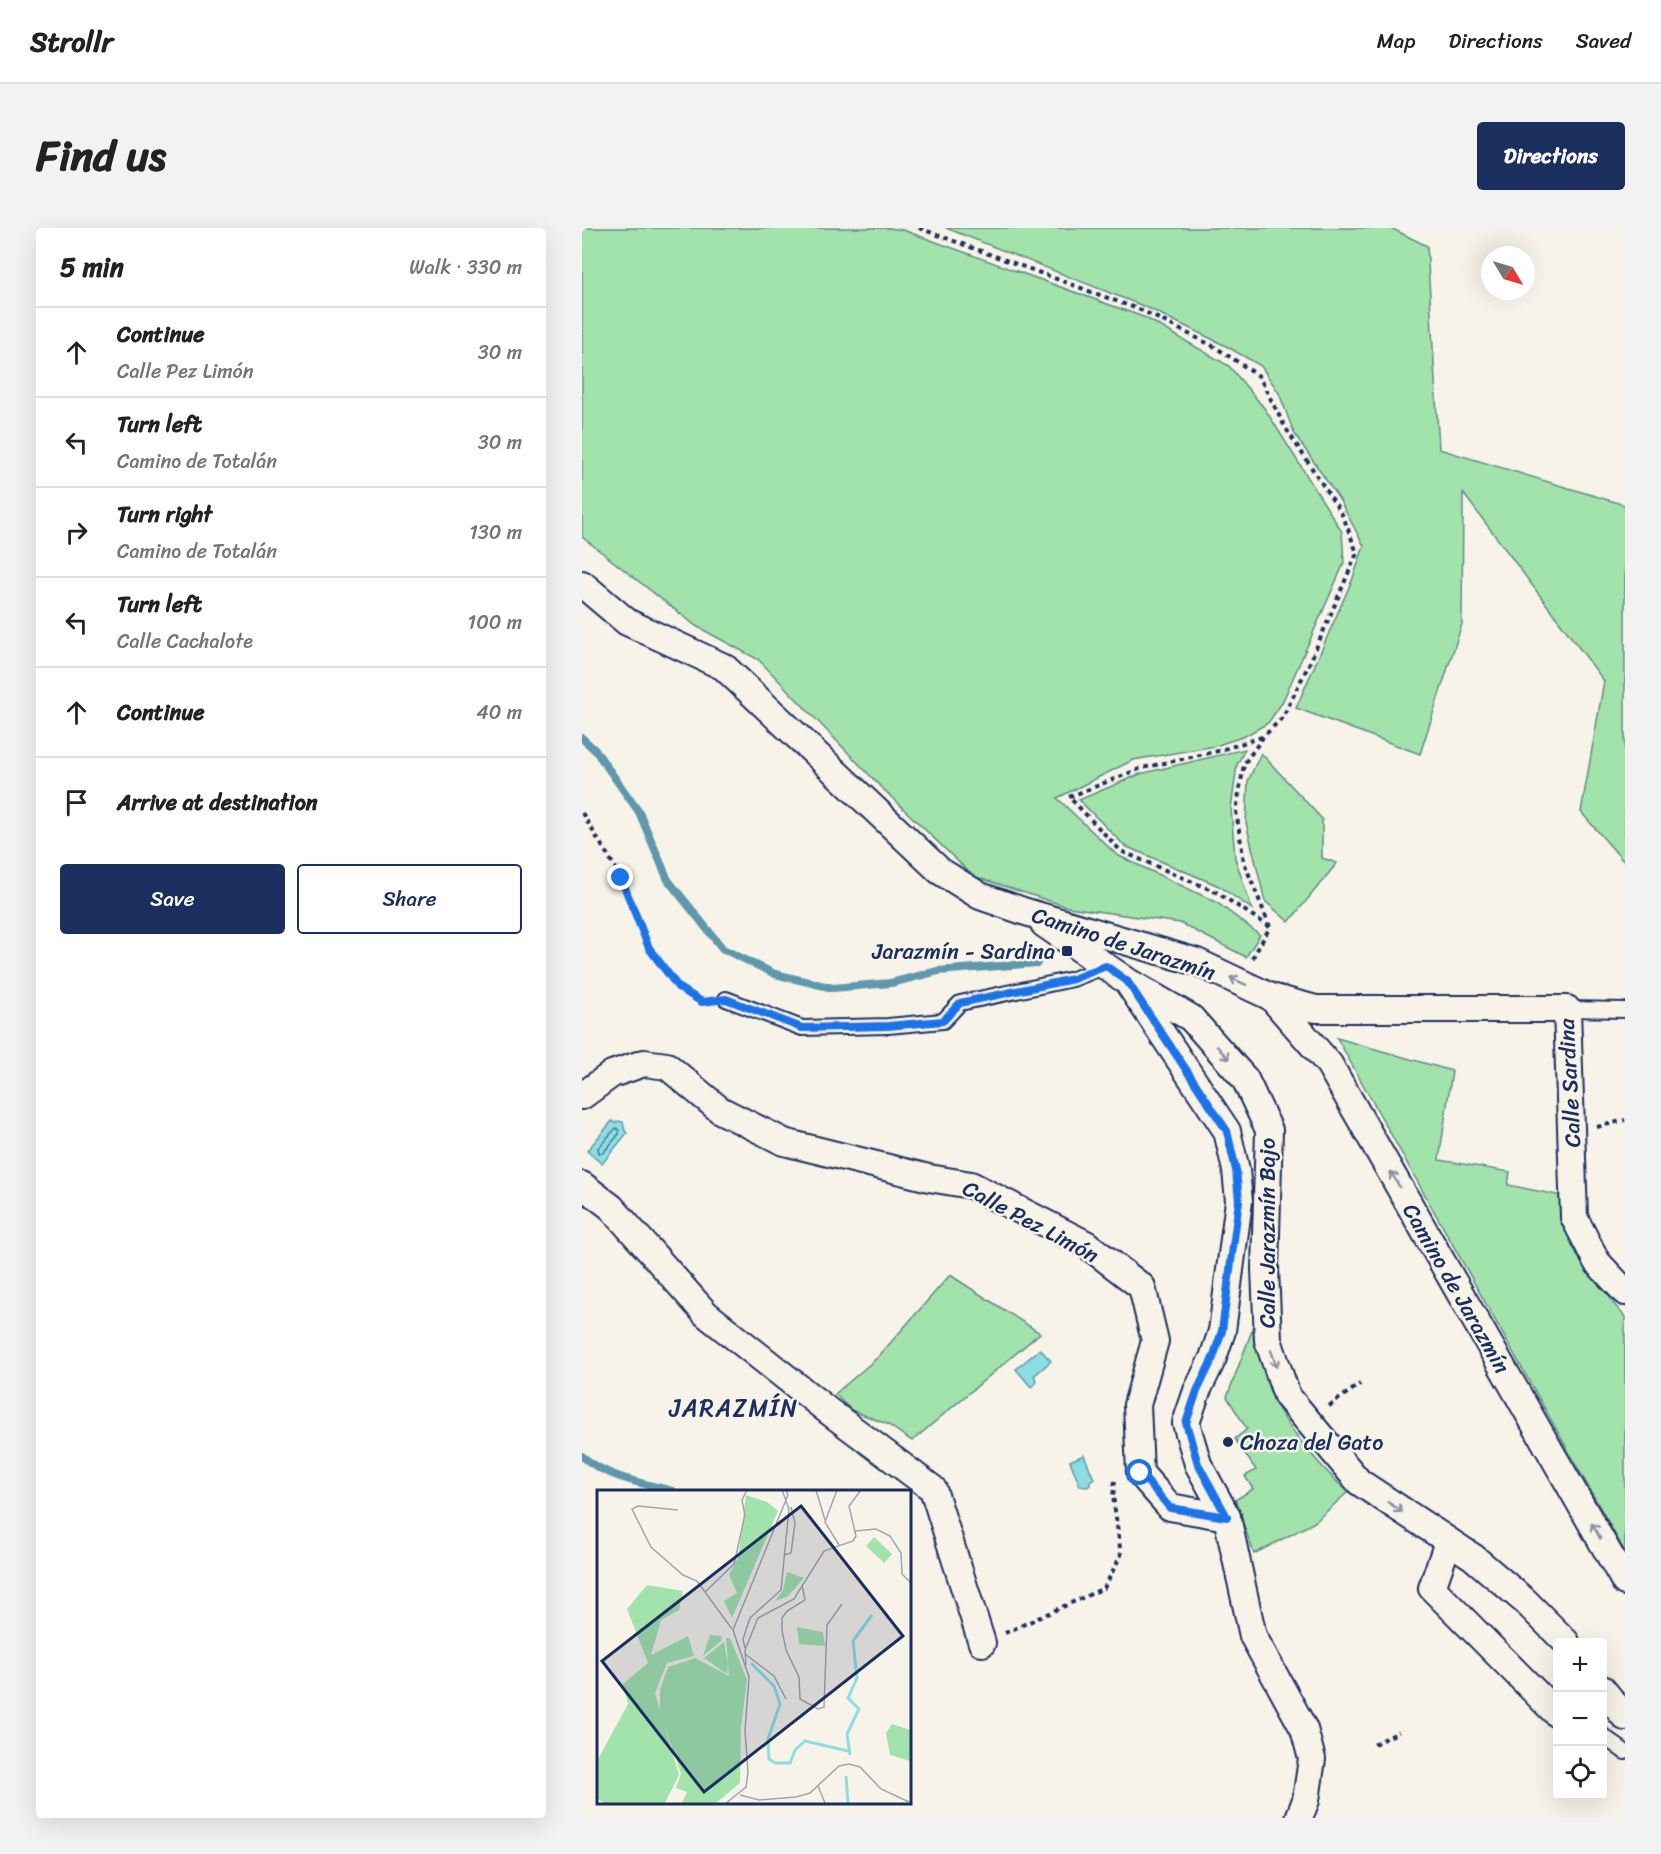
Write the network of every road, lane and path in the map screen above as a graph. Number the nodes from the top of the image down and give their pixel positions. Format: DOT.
graph roads {
  1 [pos="919,228"];
  2 [pos="582,584"];
  3 [pos="1263,737"];
  4 [pos="582,813"];
  5 [pos="1026,912"];
  6 [pos="1270,927"];
  7 [pos="1106,966"];
  8 [pos="1127,981"];
  9 [pos="1238,982"];
  10 [pos="1271,997"];
  11 [pos="726,999"];
  12 [pos="1568,1009"];
  13 [pos="1625,1010"];
  14 [pos="582,1096"];
  15 [pos="582,1185"];
  16 [pos="1625,1292"];
  17 [pos="1360,1384"];
  18 [pos="1308,1421"];
  19 [pos="1116,1477"];
  20 [pos="1227,1517"];
  21 [pos="1448,1542"];
  22 [pos="1625,1582"];
  23 [pos="1562,1638"];
  24 [pos="982,1643"];
  25 [pos="1604,1692"];
  26 [pos="1553,1710"];
  27 [pos="1625,1717"];
  28 [pos="1400,1732"];
  29 [pos="1607,1739"];
  30 [pos="1374,1744"];
  31 [pos="1625,1752"];
  32 [pos="1299,1818"];
  1 -- 3 [label="path"];
  2 -- 5 [label="street, Camino de Jarazmín"];
  3 -- 6 [label="path"];
  3 -- 6 [label="path"];
  4 -- 11 [label="path"];
  5 -- 7 [label="street, Calle Jarazmín Bajo"];
  9 -- 5 [label="street, Camino de Jarazmín, one-way"];
  6 -- 9 [label="path"];
  7 -- 8 [label="street, Calle Jarazmín Bajo"];
  7 -- 11 [label="lane"];
  8 -- 18 [label="street, Calle Jarazmín Bajo, one-way"];
  8 -- 20 [label="street"];
  9 -- 10 [label="street, Camino de Jarazmín"];
  10 -- 12 [label="street, Calle Sardina"];
  22 -- 10 [label="street, Camino de Jarazmín, one-way"];
  12 -- 13 [label="lane"];
  12 -- 16 [label="street, Calle Sardina"];
  14 -- 20 [label="street, Calle Pez Limón"];
  15 -- 24 [label="street"];
  17 -- 18 [label="path"];
  18 -- 21 [label="street, Calle Jarazmín Bajo, one-way"];
  19 -- 24 [label="path"];
  20 -- 32 [label="street"];
  21 -- 23 [label="street, Calle Jarazmín Bajo"];
  21 -- 26 [label="street"];
  25 -- 27 [label="street"];
  28 -- 30 [label="path"];
  29 -- 31 [label="lane"];
}
